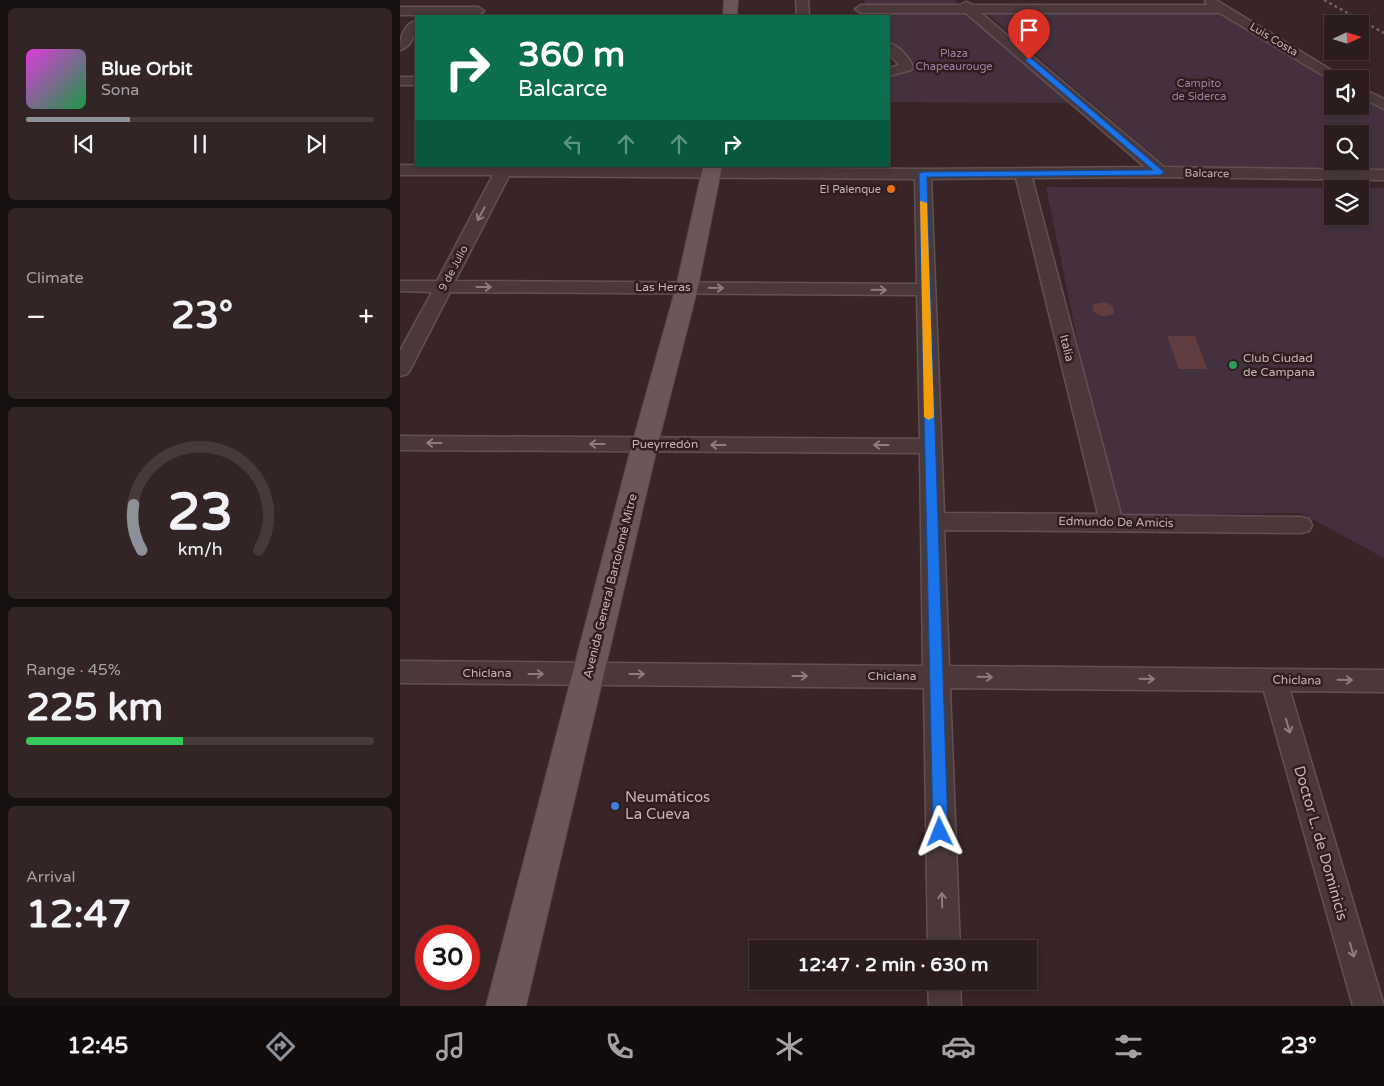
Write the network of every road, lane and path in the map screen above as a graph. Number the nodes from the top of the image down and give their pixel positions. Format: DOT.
graph roads {
  1 [pos="453,0"];
  2 [pos="732,0"];
  3 [pos="802,0"];
  4 [pos="959,0"];
  5 [pos="1208,0"];
  6 [pos="478,9"];
  7 [pos="861,9"];
  8 [pos="970,9"];
  9 [pos="1223,9"];
  10 [pos="400,11"];
  11 [pos="421,13"];
  12 [pos="730,15"];
  13 [pos="803,15"];
  14 [pos="415,27"];
  15 [pos="400,46"];
  16 [pos="890,48"];
  17 [pos="1325,70"];
  18 [pos="890,72"];
  19 [pos="400,81"];
  20 [pos="415,81"];
  21 [pos="1369,96"];
  22 [pos="1384,105"];
  23 [pos="505,169"];
  24 [pos="713,169"];
  25 [pos="400,170"];
  26 [pos="1160,172"];
  27 [pos="922,174"];
  28 [pos="1023,174"];
  29 [pos="1384,175"];
  30 [pos="400,286"];
  31 [pos="444,286"];
  32 [pos="687,287"];
  33 [pos="926,290"];
  34 [pos="400,370"];
  35 [pos="400,443"];
  36 [pos="646,444"];
  37 [pos="930,446"];
  38 [pos="932,521"];
  39 [pos="1111,522"];
  40 [pos="1301,525"];
  41 [pos="400,672"];
  42 [pos="588,674"];
  43 [pos="936,677"];
  44 [pos="1274,680"];
  45 [pos="1384,681"];
  46 [pos="944,940"];
  47 [pos="944,990"];
  48 [pos="506,1006"];
  49 [pos="945,1006"];
  50 [pos="1369,1006"];
  1 -- 11 [label="street"];
  2 -- 12 [label="main road"];
  3 -- 13 [label="street"];
  4 -- 8 [label="street"];
  5 -- 9 [label="street, Luis Costa"];
  6 -- 11 [label="street"];
  7 -- 8 [label="street"];
  8 -- 9 [label="street"];
  8 -- 26 [label="street"];
  9 -- 17 [label="street, Luis Costa"];
  10 -- 11 [label="street"];
  14 -- 15 [label="street"];
  16 -- 18 [label="street"];
  19 -- 20 [label="street"];
  21 -- 22 [label="street"];
  23 -- 24 [label="street, Balcarce"];
  23 -- 25 [label="street, Balcarce"];
  23 -- 31 [label="street, 9 de Julio, one-way"];
  24 -- 27 [label="street, Balcarce"];
  24 -- 32 [label="main road, Avenida General Bartolomé Mitre"];
  26 -- 28 [label="street, Balcarce"];
  26 -- 29 [label="street, Balcarce"];
  27 -- 28 [label="street, Balcarce"];
  27 -- 33 [label="street"];
  28 -- 39 [label="street, Italia"];
  30 -- 31 [label="street, Las Heras"];
  31 -- 32 [label="street, Las Heras, one-way"];
  31 -- 34 [label="street, 9 de Julio"];
  32 -- 33 [label="street, Las Heras, one-way"];
  32 -- 36 [label="main road, Avenida General Bartolomé Mitre"];
  33 -- 37 [label="street"];
  36 -- 35 [label="street, Pueyrredón, one-way"];
  37 -- 36 [label="street, Pueyrredón, one-way"];
  36 -- 42 [label="main road, Avenida General Bartolomé Mitre"];
  37 -- 38 [label="street"];
  38 -- 39 [label="street, Edmundo De Amicis"];
  38 -- 43 [label="street"];
  39 -- 40 [label="street, Edmundo De Amicis"];
  41 -- 42 [label="street, Chiclana, one-way"];
  42 -- 43 [label="street, Chiclana, one-way"];
  42 -- 48 [label="main road, Avenida General Bartolomé Mitre"];
  43 -- 44 [label="street, Chiclana, one-way"];
  46 -- 43 [label="street, one-way"];
  44 -- 45 [label="street, Chiclana, one-way"];
  44 -- 50 [label="street, Doctor L. de Dominicis, one-way"];
  47 -- 49 [label="street"];
}
